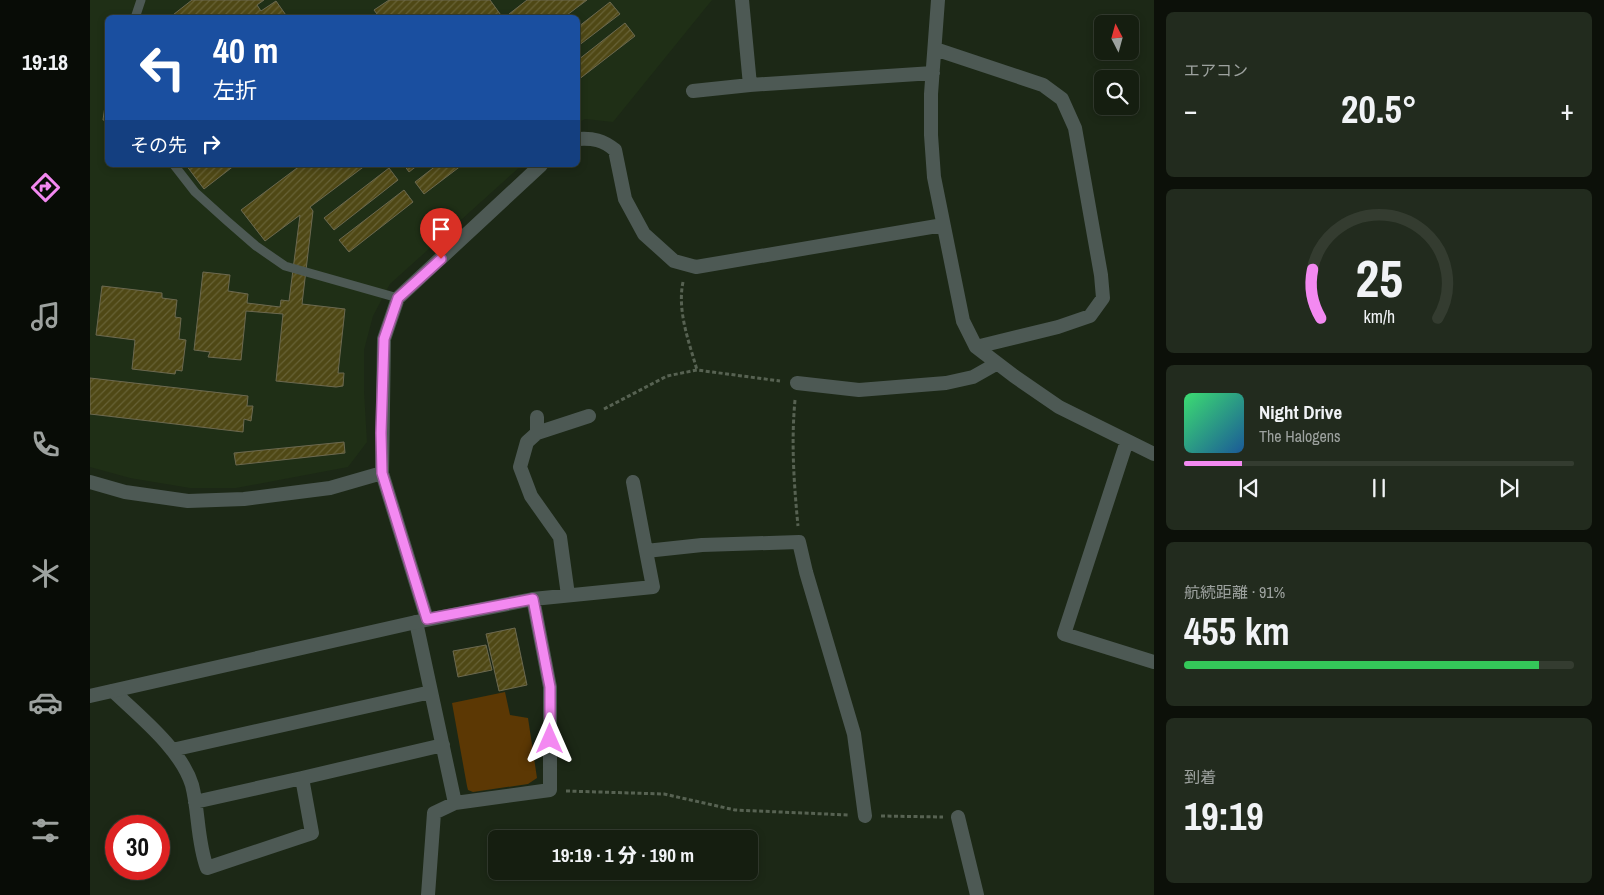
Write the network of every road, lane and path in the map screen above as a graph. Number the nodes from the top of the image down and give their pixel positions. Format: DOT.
graph roads {
  1 [pos="141,0"];
  2 [pos="742,0"];
  3 [pos="938,0"];
  4 [pos="136,15"];
  5 [pos="935,49"];
  6 [pos="933,73"];
  7 [pos="750,85"];
  8 [pos="693,91"];
  9 [pos="580,139"];
  10 [pos="176,167"];
  11 [pos="538,167"];
  12 [pos="943,225"];
  13 [pos="687,265"];
  14 [pos="398,298"];
  15 [pos="976,347"];
  16 [pos="996,364"];
  17 [pos="697,370"];
  18 [pos="797,383"];
  19 [pos="589,416"];
  20 [pos="537,417"];
  21 [pos="536,433"];
  22 [pos="1127,442"];
  23 [pos="1154,454"];
  24 [pos="382,473"];
  25 [pos="90,482"];
  26 [pos="632,482"];
  27 [pos="800,542"];
  28 [pos="646,551"];
  29 [pos="568,595"];
  30 [pos="533,599"];
  31 [pos="421,620"];
  32 [pos="1154,662"];
  33 [pos="113,691"];
  34 [pos="431,692"];
  35 [pos="90,696"];
  36 [pos="443,745"];
  37 [pos="172,750"];
  38 [pos="302,778"];
  39 [pos="550,790"];
  40 [pos="195,802"];
  41 [pos="455,803"];
  42 [pos="865,816"];
  43 [pos="958,817"];
  44 [pos="428,895"];
  45 [pos="977,895"];
  1 -- 4 [label="lane"];
  2 -- 7 [label="street"];
  3 -- 5 [label="street"];
  5 -- 6 [label="street"];
  5 -- 15 [label="street"];
  6 -- 7 [label="street"];
  6 -- 12 [label="street"];
  7 -- 8 [label="street"];
  9 -- 13 [label="street"];
  10 -- 14 [label="lane"];
  11 -- 14 [label="street"];
  12 -- 13 [label="street"];
  12 -- 15 [label="street"];
  13 -- 17 [label="path"];
  14 -- 24 [label="street"];
  15 -- 16 [label="street"];
  16 -- 18 [label="street"];
  16 -- 22 [label="street"];
  17 -- 18 [label="path"];
  17 -- 19 [label="path"];
  18 -- 27 [label="path"];
  19 -- 21 [label="street"];
  20 -- 21 [label="street"];
  21 -- 29 [label="street"];
  22 -- 23 [label="street"];
  22 -- 32 [label="street"];
  24 -- 25 [label="street"];
  24 -- 31 [label="street"];
  26 -- 28 [label="street"];
  27 -- 28 [label="street"];
  27 -- 42 [label="street"];
  28 -- 29 [label="street"];
  29 -- 30 [label="street"];
  30 -- 31 [label="street"];
  30 -- 39 [label="street"];
  31 -- 33 [label="street"];
  31 -- 34 [label="street"];
  33 -- 35 [label="street"];
  33 -- 37 [label="street"];
  34 -- 36 [label="street"];
  34 -- 37 [label="street"];
  36 -- 38 [label="street"];
  36 -- 41 [label="street"];
  37 -- 40 [label="street"];
  38 -- 40 [label="street"];
  38 -- 40 [label="street"];
  39 -- 41 [label="street"];
  39 -- 42 [label="path"];
  41 -- 44 [label="street"];
  42 -- 43 [label="path"];
  43 -- 45 [label="street"];
}
